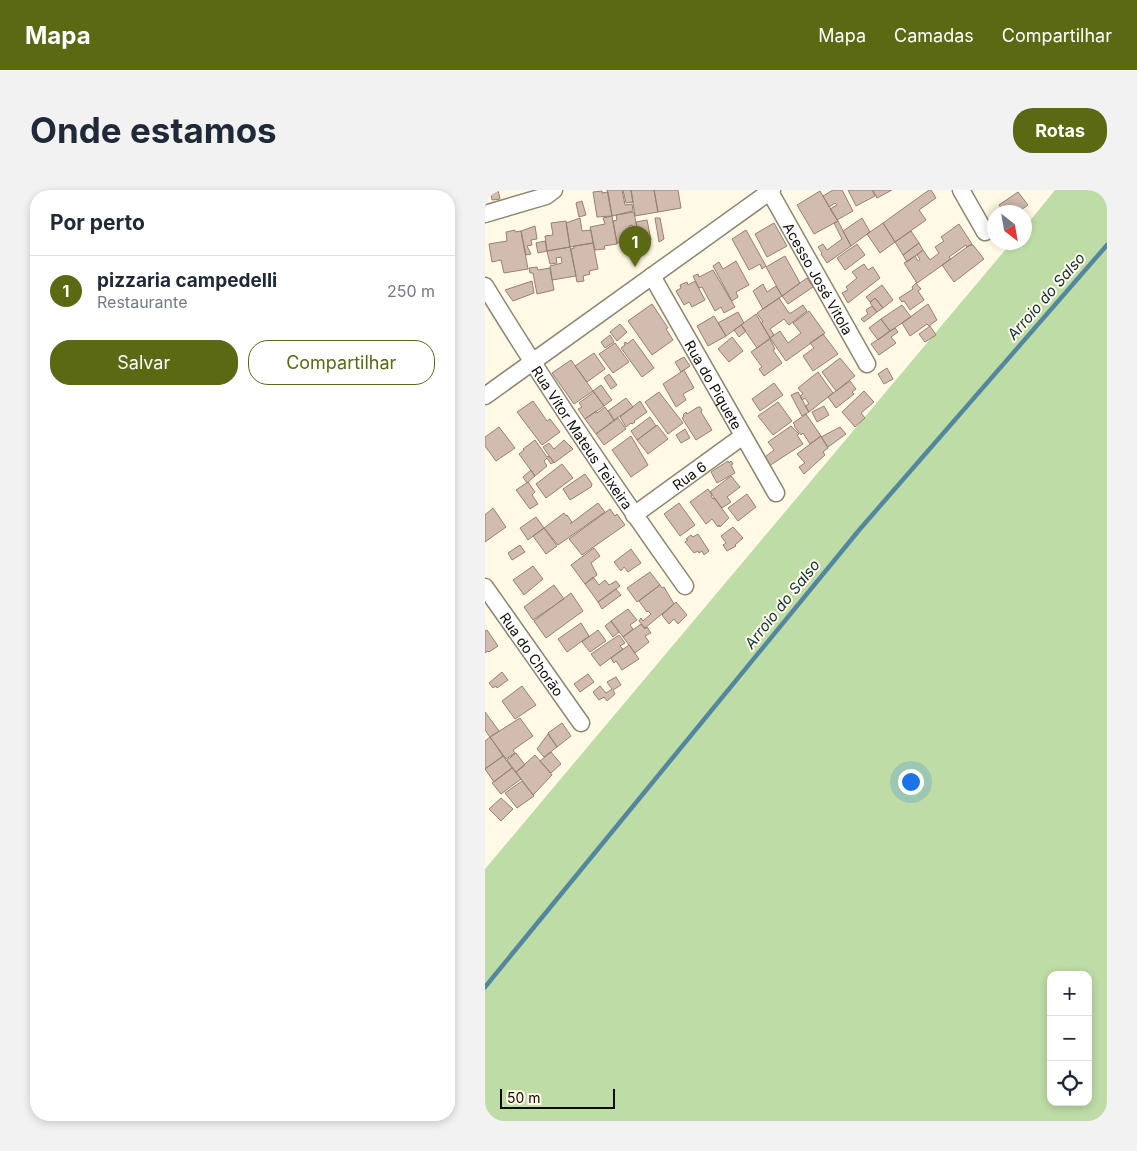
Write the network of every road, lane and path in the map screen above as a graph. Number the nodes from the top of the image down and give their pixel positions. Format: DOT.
graph roads {
  1 [pos="554,190"];
  2 [pos="961,190"];
  3 [pos="771,191"];
  4 [pos="485,214"];
  5 [pos="985,232"];
  6 [pos="652,276"];
  7 [pos="485,286"];
  8 [pos="531,362"];
  9 [pos="867,364"];
  10 [pos="485,396"];
  11 [pos="743,436"];
  12 [pos="776,492"];
  13 [pos="634,515"];
  14 [pos="685,586"];
  15 [pos="485,587"];
  16 [pos="581,722"];
  1 -- 4 [label="street"];
  2 -- 5 [label="street"];
  3 -- 6 [label="street"];
  3 -- 9 [label="street, Acesso José Vitola"];
  6 -- 8 [label="street"];
  6 -- 11 [label="street, Rua do Piquete"];
  7 -- 8 [label="street, Rua Vítor Mateus Teixeira"];
  8 -- 10 [label="street"];
  8 -- 13 [label="street, Rua Vítor Mateus Teixeira"];
  11 -- 12 [label="street, Rua do Piquete"];
  11 -- 13 [label="street, Rua 6"];
  13 -- 14 [label="street, Rua Vítor Mateus Teixeira"];
  15 -- 16 [label="street, Rua do Chorão"];
}
